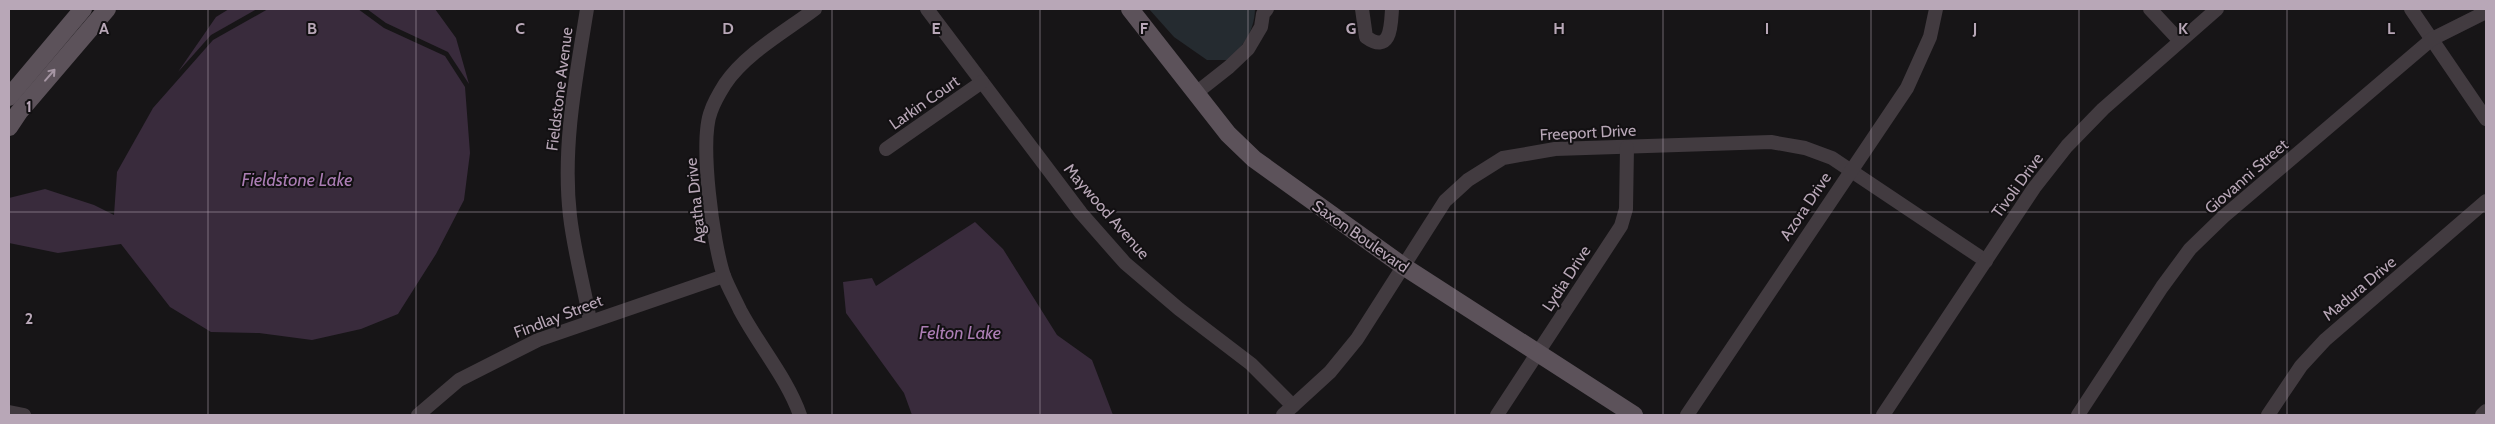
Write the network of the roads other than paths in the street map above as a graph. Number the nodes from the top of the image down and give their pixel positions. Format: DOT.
graph roads {
  1 [pos="83,9"];
  2 [pos="107,9"];
  3 [pos="587,9"];
  4 [pos="815,9"];
  5 [pos="927,9"];
  6 [pos="1130,9"];
  7 [pos="1362,9"];
  8 [pos="1392,9"];
  9 [pos="1936,9"];
  10 [pos="2150,9"];
  11 [pos="2218,9"];
  12 [pos="2411,9"];
  13 [pos="1265,10"];
  14 [pos="2486,12"];
  15 [pos="2432,39"];
  16 [pos="2179,40"];
  17 [pos="982,82"];
  18 [pos="1196,92"];
  19 [pos="9,97"];
  20 [pos="2486,119"];
  21 [pos="9,127"];
  22 [pos="1627,147"];
  23 [pos="886,150"];
  24 [pos="1850,172"];
  25 [pos="2486,200"];
  26 [pos="1986,261"];
  27 [pos="1403,266"];
  28 [pos="724,276"];
  29 [pos="590,321"];
  30 [pos="1538,353"];
  31 [pos="1288,411"];
  32 [pos="2486,411"];
  33 [pos="9,412"];
  34 [pos="24,415"];
  35 [pos="418,415"];
  36 [pos="800,415"];
  37 [pos="1497,415"];
  38 [pos="1634,415"];
  39 [pos="1686,415"];
  40 [pos="1883,415"];
  41 [pos="2078,415"];
  42 [pos="2268,415"];
  43 [pos="2482,415"];
  1 -- 19 [label="main road"];
  21 -- 2 [label="main road, one-way"];
  3 -- 29 [label="street, Fieldstone Avenue"];
  4 -- 28 [label="street, Agatha Drive"];
  5 -- 17 [label="street, Maywood Avenue"];
  6 -- 18 [label="main road, Saxon Boulevard"];
  7 -- 8 [label="street"];
  9 -- 24 [label="street, Azora Drive"];
  10 -- 16 [label="street"];
  11 -- 16 [label="street, Tivoli Drive"];
  12 -- 15 [label="street"];
  13 -- 18 [label="street"];
  14 -- 15 [label="street, Giovanni Street"];
  15 -- 20 [label="street"];
  15 -- 41 [label="street, Giovanni Street"];
  16 -- 26 [label="street, Tivoli Drive"];
  17 -- 23 [label="street, Larkin Court"];
  17 -- 31 [label="street, Maywood Avenue"];
  18 -- 27 [label="main road, Saxon Boulevard"];
  22 -- 24 [label="street, Freeport Drive"];
  22 -- 27 [label="street, Freeport Drive"];
  22 -- 30 [label="street, Lydia Drive"];
  24 -- 26 [label="street, Freeport Drive"];
  24 -- 39 [label="street, Azora Drive"];
  25 -- 42 [label="street, Madura Drive"];
  26 -- 40 [label="street, Tivoli Drive"];
  27 -- 30 [label="main road, Saxon Boulevard"];
  27 -- 31 [label="street, Freeport Drive"];
  28 -- 29 [label="street, Findlay Street"];
  28 -- 36 [label="street, Agatha Drive"];
  29 -- 35 [label="street, Findlay Street"];
  30 -- 37 [label="street, Lydia Drive"];
  30 -- 38 [label="main road, Saxon Boulevard"];
  32 -- 43 [label="street"];
  33 -- 34 [label="street"];
}
